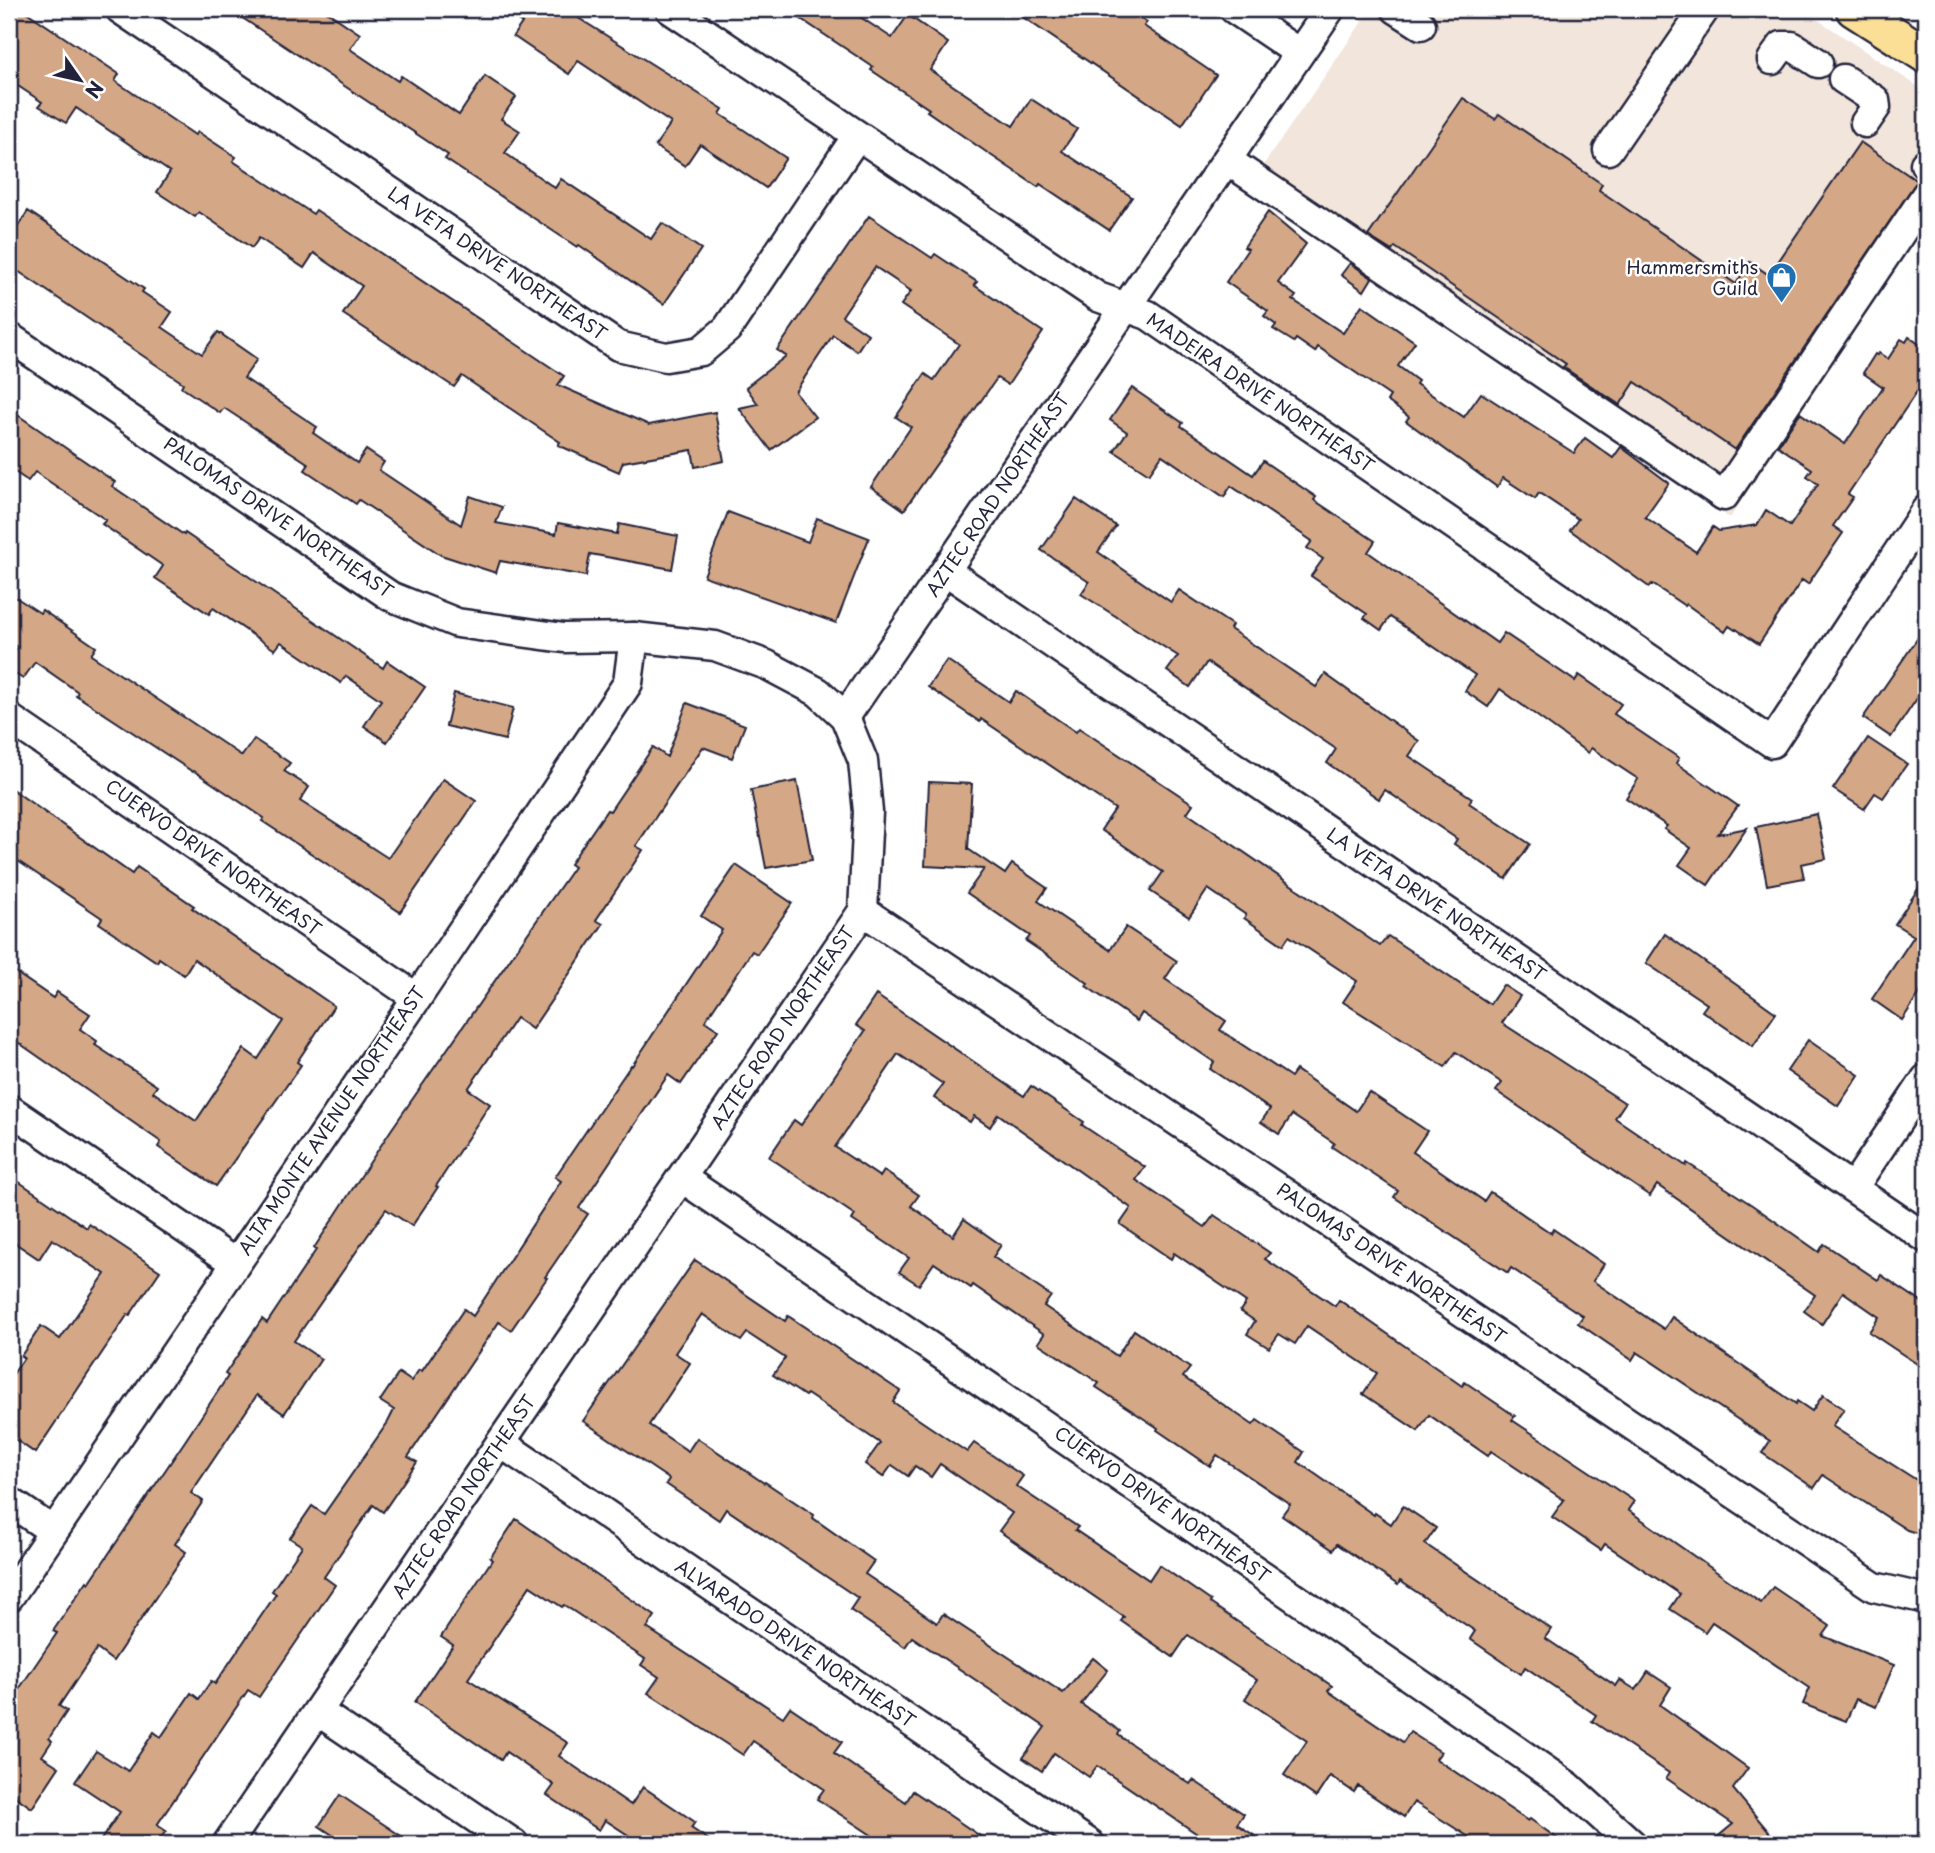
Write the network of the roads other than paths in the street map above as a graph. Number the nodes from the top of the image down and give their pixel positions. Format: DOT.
graph roads {
  1 [pos="120,9"];
  2 [pos="670,9"];
  3 [pos="1234,9"];
  4 [pos="1330,9"];
  5 [pos="1396,9"];
  6 [pos="1705,9"];
  7 [pos="1854,9"];
  8 [pos="1421,25"];
  9 [pos="1299,52"];
  10 [pos="1926,55"];
  11 [pos="1772,60"];
  12 [pos="1818,63"];
  13 [pos="1843,79"];
  14 [pos="1865,123"];
  15 [pos="857,136"];
  16 [pos="1608,150"];
  17 [pos="1227,160"];
  18 [pos="1926,195"];
  19 [pos="1127,308"];
  20 [pos="9,337"];
  21 [pos="1926,510"];
  22 [pos="946,571"];
  23 [pos="634,637"];
  24 [pos="845,717"];
  25 [pos="9,718"];
  26 [pos="863,911"];
  27 [pos="417,999"];
  28 [pos="1926,1079"];
  29 [pos="9,1109"];
  30 [pos="682,1178"];
  31 [pos="1853,1188"];
  32 [pos="1926,1238"];
  33 [pos="235,1263"];
  34 [pos="501,1443"];
  35 [pos="9,1501"];
  36 [pos="53,1531"];
  37 [pos="9,1597"];
  38 [pos="1926,1599"];
  39 [pos="319,1712"];
  40 [pos="227,1844"];
  41 [pos="514,1844"];
  42 [pos="1090,1844"];
  43 [pos="1632,1844"];
  1 -- 15 [label="street, LA VETA DRIVE NORTHEAST"];
  2 -- 15 [label="street, MADEIRA DRIVE NORTHEAST"];
  3 -- 9 [label="street"];
  4 -- 9 [label="street, AZTEC ROAD NORTHEAST"];
  5 -- 8 [label="street"];
  6 -- 16 [label="street"];
  7 -- 10 [label="main road"];
  9 -- 17 [label="street, AZTEC ROAD NORTHEAST"];
  11 -- 12 [label="street"];
  13 -- 14 [label="street"];
  15 -- 19 [label="street, MADEIRA DRIVE NORTHEAST"];
  17 -- 18 [label="street"];
  17 -- 19 [label="street, AZTEC ROAD NORTHEAST"];
  19 -- 21 [label="street, MADEIRA DRIVE NORTHEAST"];
  19 -- 22 [label="street, AZTEC ROAD NORTHEAST"];
  20 -- 23 [label="street, PALOMAS DRIVE NORTHEAST"];
  22 -- 24 [label="street, AZTEC ROAD NORTHEAST"];
  22 -- 31 [label="street, LA VETA DRIVE NORTHEAST"];
  23 -- 24 [label="street, PALOMAS DRIVE NORTHEAST"];
  23 -- 27 [label="street, ALTA MONTE AVENUE NORTHEAST"];
  24 -- 26 [label="street, AZTEC ROAD NORTHEAST"];
  25 -- 27 [label="street, CUERVO DRIVE NORTHEAST"];
  26 -- 30 [label="street, AZTEC ROAD NORTHEAST"];
  26 -- 38 [label="street, PALOMAS DRIVE NORTHEAST"];
  27 -- 33 [label="street, ALTA MONTE AVENUE NORTHEAST"];
  28 -- 31 [label="street"];
  29 -- 33 [label="street"];
  30 -- 34 [label="street, AZTEC ROAD NORTHEAST"];
  30 -- 43 [label="street, CUERVO DRIVE NORTHEAST"];
  31 -- 32 [label="street, LA VETA DRIVE NORTHEAST"];
  33 -- 36 [label="street, ALTA MONTE AVENUE NORTHEAST"];
  34 -- 39 [label="street, AZTEC ROAD NORTHEAST"];
  34 -- 42 [label="street, ALVARADO DRIVE NORTHEAST"];
  35 -- 36 [label="street"];
  36 -- 37 [label="street, ALTA MONTE AVENUE NORTHEAST"];
  39 -- 40 [label="street, AZTEC ROAD NORTHEAST"];
  39 -- 41 [label="street"];
}
